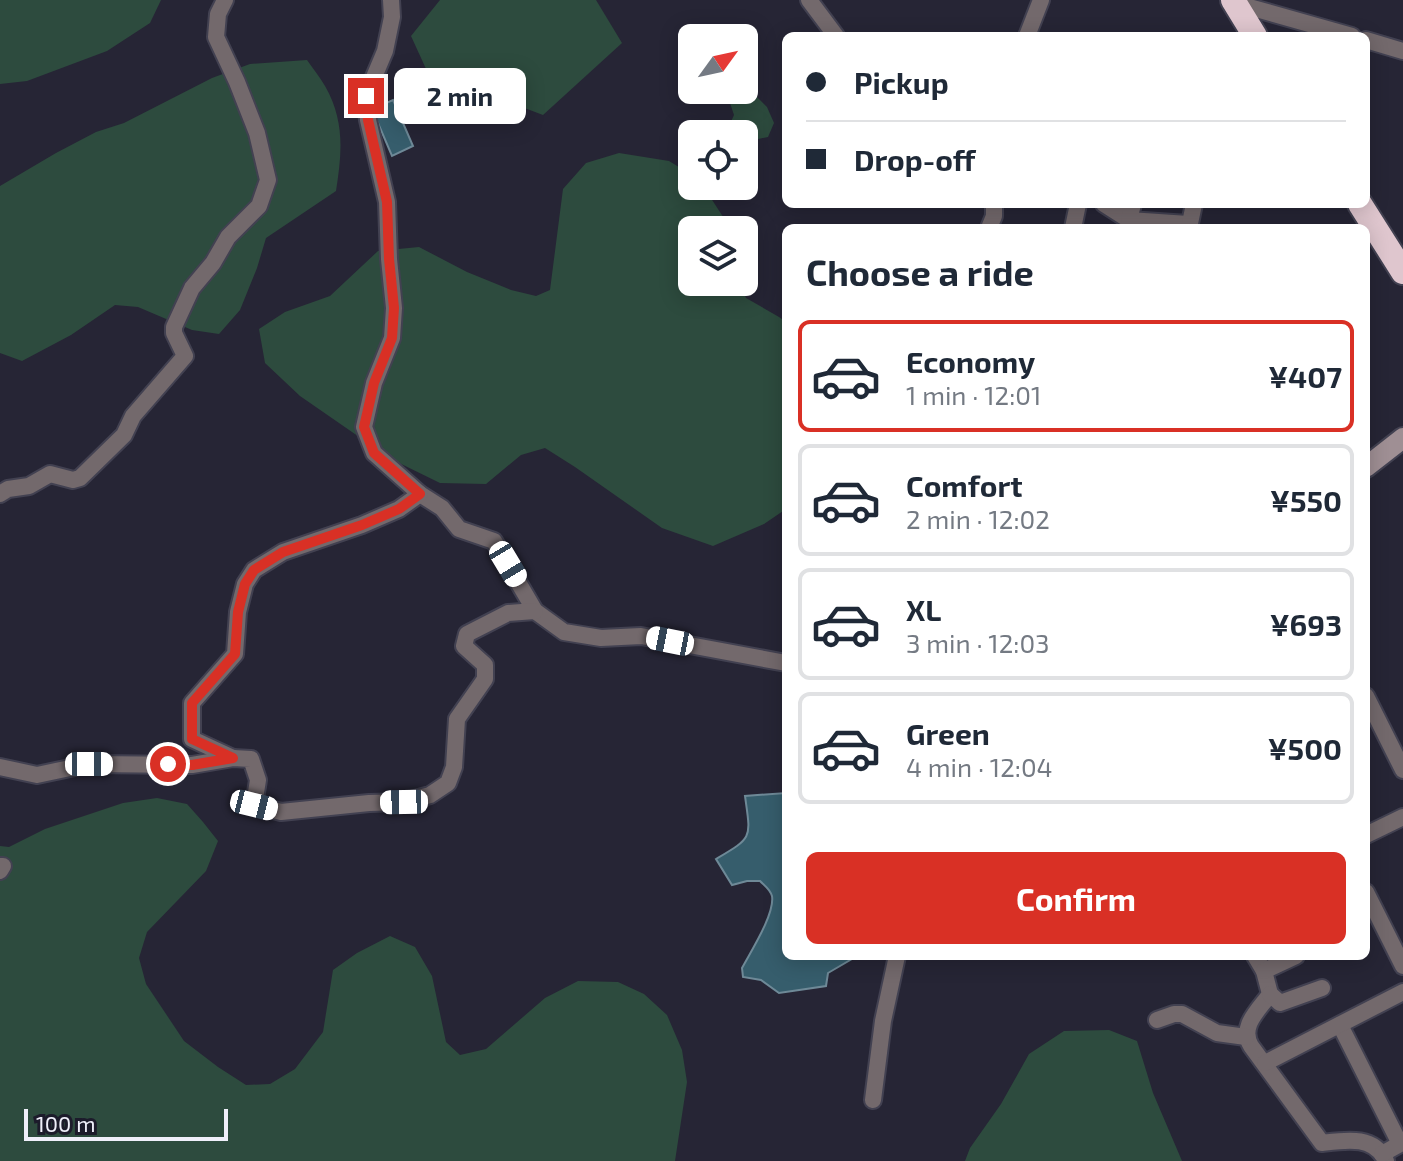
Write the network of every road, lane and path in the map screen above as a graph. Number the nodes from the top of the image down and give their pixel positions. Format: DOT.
graph roads {
  1 [pos="225,0"];
  2 [pos="391,0"];
  3 [pos="809,0"];
  4 [pos="1041,0"];
  5 [pos="1234,1"];
  6 [pos="833,32"];
  7 [pos="1029,32"];
  8 [pos="1253,32"];
  9 [pos="1339,32"];
  10 [pos="1370,41"];
  11 [pos="1403,51"];
  12 [pos="1378,54"];
  13 [pos="1403,61"];
  14 [pos="1112,208"];
  15 [pos="1363,208"];
  16 [pos="1130,217"];
  17 [pos="1176,224"];
  18 [pos="1403,272"];
  19 [pos="1403,438"];
  20 [pos="1370,464"];
  21 [pos="0,494"];
  22 [pos="420,494"];
  23 [pos="535,611"];
  24 [pos="782,662"];
  25 [pos="1370,704"];
  26 [pos="233,758"];
  27 [pos="0,767"];
  28 [pos="1403,770"];
  29 [pos="1403,817"];
  30 [pos="1370,833"];
  31 [pos="1372,919"];
  32 [pos="896,960"];
  33 [pos="1257,960"];
  34 [pos="1287,960"];
  35 [pos="1403,966"];
  36 [pos="1264,971"];
  37 [pos="1322,988"];
  38 [pos="1403,992"];
  39 [pos="1270,994"];
  40 [pos="1157,1020"];
  41 [pos="1340,1025"];
  42 [pos="1246,1037"];
  43 [pos="1265,1063"];
  44 [pos="873,1100"];
  45 [pos="1322,1143"];
  46 [pos="1384,1157"];
  47 [pos="1318,1161"];
  1 -- 21 [label="street"];
  2 -- 22 [label="street"];
  3 -- 6 [label="street"];
  4 -- 7 [label="street"];
  5 -- 8 [label="highway"];
  5 -- 9 [label="street"];
  10 -- 11 [label="street"];
  12 -- 13 [label="street"];
  14 -- 16 [label="street"];
  15 -- 18 [label="highway"];
  16 -- 17 [label="street"];
  19 -- 20 [label="street"];
  22 -- 23 [label="street"];
  22 -- 26 [label="street"];
  23 -- 24 [label="street"];
  23 -- 26 [label="street"];
  25 -- 28 [label="street"];
  26 -- 27 [label="street"];
  29 -- 30 [label="street"];
  31 -- 35 [label="street"];
  32 -- 44 [label="street"];
  33 -- 36 [label="street"];
  34 -- 36 [label="street"];
  36 -- 39 [label="street"];
  37 -- 39 [label="street"];
  38 -- 41 [label="street"];
  39 -- 42 [label="street"];
  40 -- 42 [label="street"];
  41 -- 43 [label="street"];
  41 -- 46 [label="street"];
  42 -- 43 [label="street"];
  43 -- 45 [label="street"];
  45 -- 46 [label="street"];
  45 -- 47 [label="street"];
}
